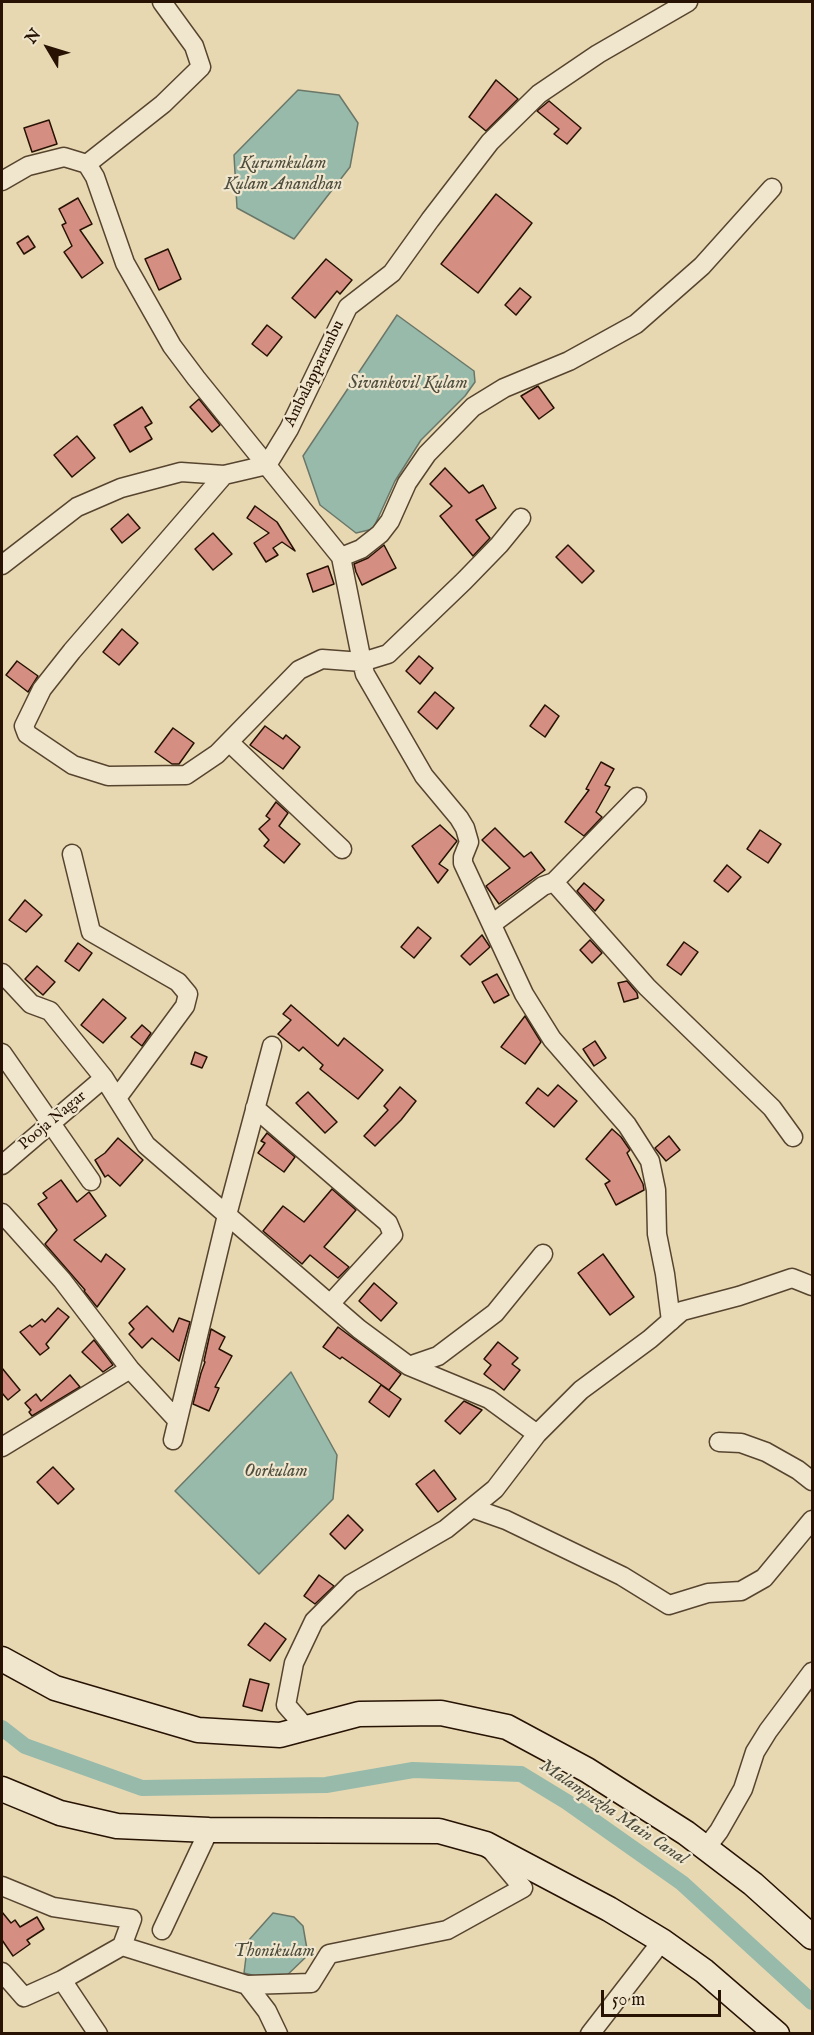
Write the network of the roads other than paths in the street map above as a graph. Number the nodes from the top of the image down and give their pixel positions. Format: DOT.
graph roads {
  1 [pos="162,2"];
  2 [pos="688,2"];
  3 [pos="87,164"];
  4 [pos="2,181"];
  5 [pos="772,188"];
  6 [pos="267,465"];
  7 [pos="224,475"];
  8 [pos="521,518"];
  9 [pos="341,557"];
  10 [pos="2,565"];
  11 [pos="362,662"];
  12 [pos="229,742"];
  13 [pos="637,797"];
  14 [pos="342,849"];
  15 [pos="72,854"];
  16 [pos="554,882"];
  17 [pos="492,924"];
  18 [pos="2,974"];
  19 [pos="272,1046"];
  20 [pos="2,1053"];
  21 [pos="104,1078"];
  22 [pos="117,1098"];
  23 [pos="255,1108"];
  24 [pos="50,1124"];
  25 [pos="793,1137"];
  26 [pos="2,1165"];
  27 [pos="91,1181"];
  28 [pos="2,1213"];
  29 [pos="227,1215"];
  30 [pos="543,1254"];
  31 [pos="813,1286"];
  32 [pos="330,1304"];
  33 [pos="670,1321"];
  34 [pos="409,1366"];
  35 [pos="130,1369"];
  36 [pos="177,1420"];
  37 [pos="537,1434"];
  38 [pos="173,1440"];
  39 [pos="718,1442"];
  40 [pos="2,1447"];
  41 [pos="813,1481"];
  42 [pos="472,1508"];
  43 [pos="813,1520"];
  44 [pos="2,1659"];
  45 [pos="813,1672"];
  46 [pos="306,1728"];
  47 [pos="2,1789"];
  48 [pos="209,1830"];
  49 [pos="486,1844"];
  50 [pos="706,1848"];
  51 [pos="2,1886"];
  52 [pos="162,1930"];
  53 [pos="813,1937"];
  54 [pos="662,1941"];
  55 [pos="122,1946"];
  56 [pos="2,1972"];
  57 [pos="62,1980"];
  58 [pos="247,1985"];
  59 [pos="98,2034"];
  60 [pos="278,2034"];
  61 [pos="590,2034"];
  62 [pos="777,2034"];
  1 -- 3 [label="street"];
  2 -- 6 [label="street, Ambalapparambu"];
  3 -- 4 [label="street"];
  3 -- 6 [label="street"];
  5 -- 9 [label="street"];
  6 -- 7 [label="street"];
  6 -- 9 [label="street"];
  7 -- 10 [label="street"];
  7 -- 12 [label="street"];
  8 -- 11 [label="street"];
  9 -- 11 [label="street"];
  11 -- 12 [label="street"];
  11 -- 17 [label="street"];
  12 -- 14 [label="street"];
  13 -- 16 [label="street"];
  15 -- 22 [label="street"];
  16 -- 17 [label="street"];
  16 -- 25 [label="street"];
  17 -- 33 [label="street"];
  18 -- 21 [label="street"];
  19 -- 23 [label="street"];
  20 -- 24 [label="street"];
  21 -- 22 [label="street"];
  21 -- 24 [label="street, Pooja Nagar"];
  22 -- 29 [label="street"];
  23 -- 29 [label="street"];
  23 -- 32 [label="street"];
  24 -- 26 [label="street, Pooja Nagar"];
  24 -- 27 [label="street"];
  28 -- 35 [label="street"];
  29 -- 32 [label="street"];
  29 -- 36 [label="street"];
  30 -- 34 [label="street"];
  31 -- 33 [label="street"];
  32 -- 34 [label="street"];
  33 -- 37 [label="street"];
  34 -- 37 [label="street"];
  35 -- 36 [label="street"];
  35 -- 40 [label="street"];
  36 -- 38 [label="street"];
  37 -- 42 [label="street"];
  39 -- 41 [label="street"];
  42 -- 43 [label="street"];
  42 -- 46 [label="street"];
  44 -- 46 [label="street"];
  45 -- 50 [label="street"];
  46 -- 50 [label="street"];
  47 -- 48 [label="street"];
  48 -- 49 [label="street"];
  48 -- 52 [label="street"];
  49 -- 54 [label="street"];
  49 -- 58 [label="street"];
  50 -- 53 [label="street"];
  51 -- 55 [label="street"];
  54 -- 61 [label="street"];
  54 -- 62 [label="street"];
  55 -- 57 [label="street"];
  55 -- 58 [label="street"];
  56 -- 57 [label="street"];
  57 -- 59 [label="street"];
  58 -- 60 [label="street"];
}
